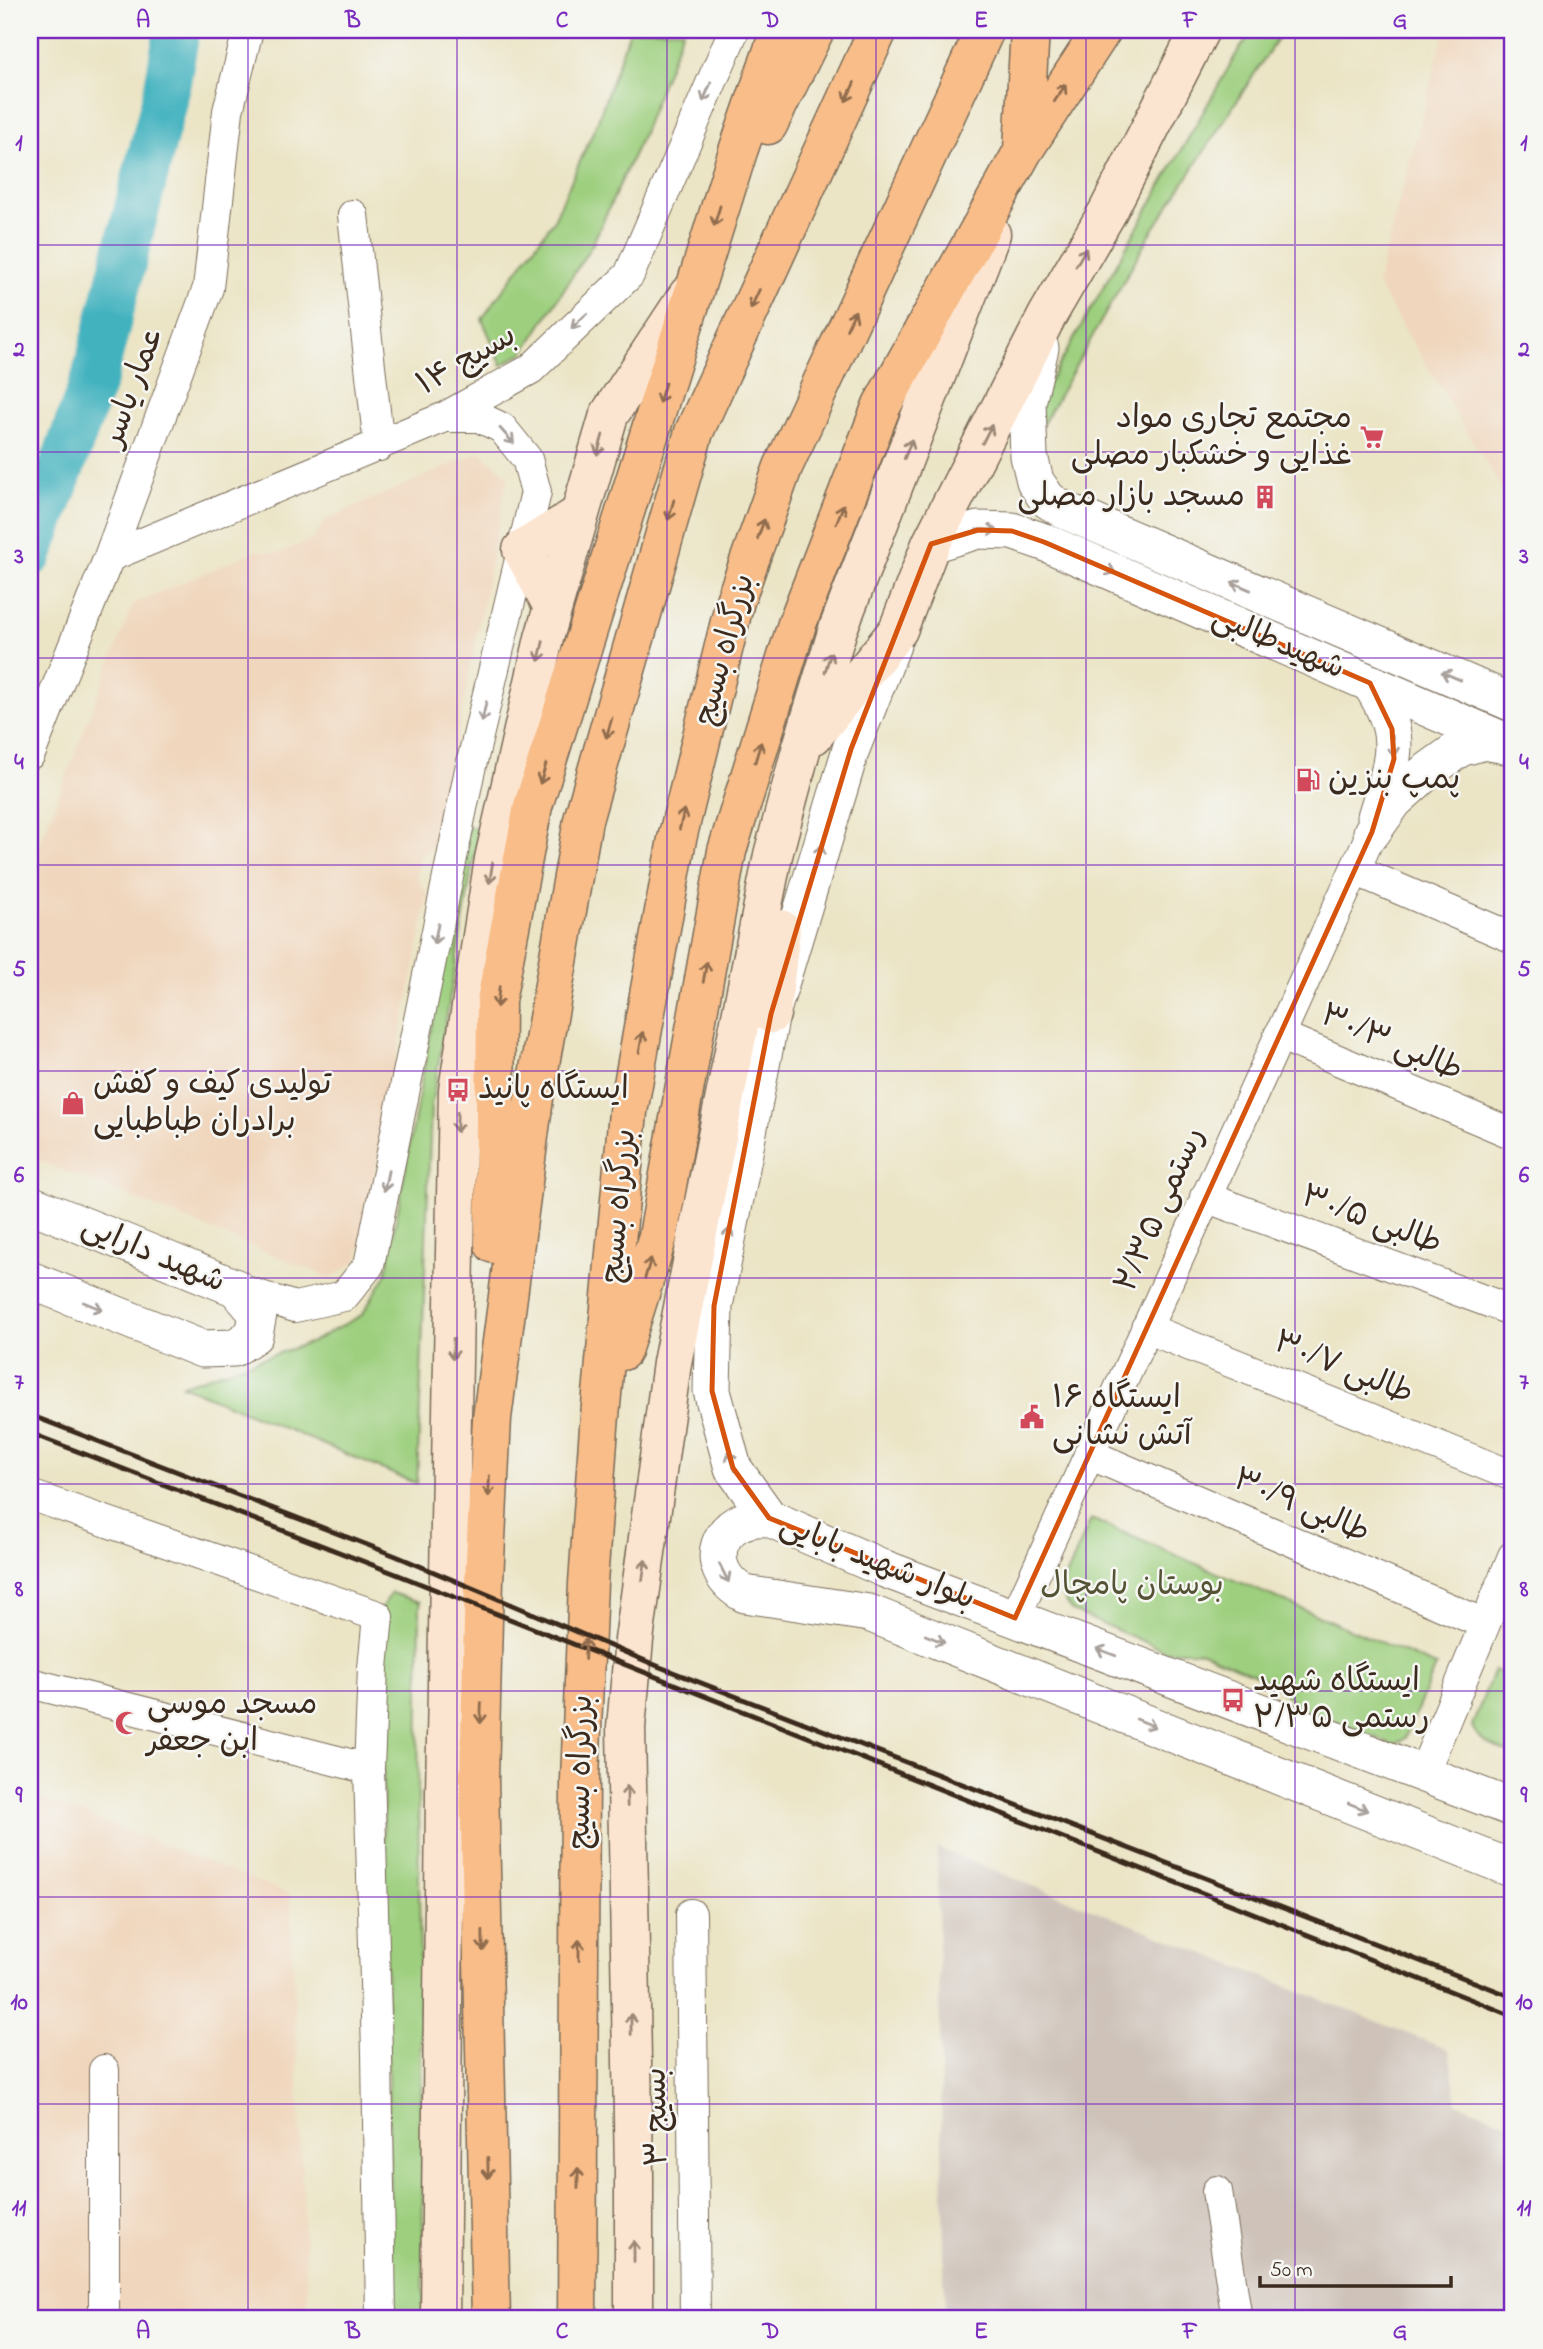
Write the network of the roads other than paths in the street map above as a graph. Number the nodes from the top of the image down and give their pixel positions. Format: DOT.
graph roads {
  1 [pos="248,30"];
  2 [pos="734,30"];
  3 [pos="780,30"];
  4 [pos="815,30"];
  5 [pos="878,30"];
  6 [pos="985,30"];
  7 [pos="1102,30"];
  8 [pos="1200,30"];
  9 [pos="1031,33"];
  10 [pos="738,151"];
  11 [pos="1023,151"];
  12 [pos="353,215"];
  13 [pos="697,281"];
  14 [pos="1047,316"];
  15 [pos="445,417"];
  16 [pos="379,446"];
  17 [pos="1064,510"];
  18 [pos="580,514"];
  19 [pos="1044,542"];
  20 [pos="931,544"];
  21 [pos="522,550"];
  22 [pos="109,557"];
  23 [pos="553,607"];
  24 [pos="898,630"];
  25 [pos="1370,683"];
  26 [pos="1513,703"];
  27 [pos="1513,746"];
  28 [pos="801,750"];
  29 [pos="30,754"];
  30 [pos="1372,832"];
  31 [pos="1355,870"];
  32 [pos="1513,938"];
  33 [pos="771,1014"];
  34 [pos="1279,1035"];
  35 [pos="1513,1134"];
  36 [pos="1205,1197"];
  37 [pos="30,1204"];
  38 [pos="30,1280"];
  39 [pos="236,1288"];
  40 [pos="1513,1311"];
  41 [pos="1146,1328"];
  42 [pos="492,1418"];
  43 [pos="599,1427"];
  44 [pos="1089,1454"];
  45 [pos="1513,1476"];
  46 [pos="30,1496"];
  47 [pos="769,1518"];
  48 [pos="1513,1556"];
  49 [pos="1498,1611"];
  50 [pos="1015,1618"];
  51 [pos="30,1683"];
  52 [pos="369,1769"];
  53 [pos="1424,1772"];
  54 [pos="1513,1808"];
  55 [pos="1513,1869"];
  56 [pos="691,1914"];
  57 [pos="104,2070"];
  58 [pos="1217,2191"];
  59 [pos="104,2319"];
  60 [pos="381,2319"];
  61 [pos="440,2319"];
  62 [pos="491,2319"];
  63 [pos="578,2319"];
  64 [pos="634,2319"];
  65 [pos="695,2319"];
  66 [pos="1237,2319"];
  1 -- 22 [label="street, عمار یاسر"];
  2 -- 15 [label="street, بسیج ۱۴, one-way"];
  3 -- 10 [label="highway"];
  4 -- 10 [label="highway"];
  5 -- 42 [label="highway, one-way"];
  43 -- 6 [label="highway, بزرگراه بسیج, one-way"];
  11 -- 7 [label="highway, one-way"];
  14 -- 8 [label="main road, one-way"];
  9 -- 11 [label="highway"];
  10 -- 13 [label="highway, one-way"];
  28 -- 11 [label="main road, one-way"];
  43 -- 11 [label="highway, one-way"];
  12 -- 16 [label="street"];
  13 -- 18 [label="main road, one-way"];
  13 -- 42 [label="highway, one-way"];
  14 -- 17 [label="street, شهیدطالبی"];
  20 -- 14 [label="main road, one-way"];
  15 -- 16 [label="street, بسیج ۱۴"];
  15 -- 21 [label="street, one-way"];
  16 -- 22 [label="street, بسیج ۱۴"];
  17 -- 19 [label="street"];
  26 -- 17 [label="street, شهیدطالبی, one-way"];
  18 -- 21 [label="main road"];
  18 -- 23 [label="main road"];
  20 -- 19 [label="street, شهیدطالبی, one-way"];
  19 -- 25 [label="street, شهیدطالبی, one-way"];
  20 -- 24 [label="main road"];
  21 -- 23 [label="main road"];
  21 -- 39 [label="street, one-way"];
  22 -- 29 [label="street, عمار یاسر"];
  23 -- 61 [label="main road, one-way"];
  24 -- 28 [label="main road"];
  33 -- 24 [label="street, one-way"];
  25 -- 27 [label="street, شهیدطالبی"];
  25 -- 30 [label="street, one-way"];
  27 -- 30 [label="street"];
  28 -- 33 [label="main road"];
  64 -- 28 [label="main road, one-way"];
  30 -- 31 [label="street, رستمی ۲/۳۵"];
  31 -- 32 [label="street"];
  31 -- 34 [label="street, رستمی ۲/۳۵"];
  47 -- 33 [label="street, one-way"];
  34 -- 35 [label="street, طالبی ۳۰/۳"];
  34 -- 36 [label="street, رستمی ۲/۳۵"];
  36 -- 40 [label="street, طالبی ۳۰/۵"];
  36 -- 41 [label="street, رستمی ۲/۳۵"];
  37 -- 39 [label="street, شهید دارایی"];
  38 -- 39 [label="street, شهید دارایی, one-way"];
  41 -- 44 [label="street, رستمی ۲/۳۵"];
  41 -- 45 [label="street, طالبی ۳۰/۷"];
  42 -- 62 [label="highway, one-way"];
  63 -- 43 [label="highway, بزرگراه بسیج, one-way"];
  44 -- 49 [label="street, طالبی ۳۰/۹"];
  44 -- 50 [label="street, رستمی ۲/۳۵"];
  46 -- 52 [label="street"];
  47 -- 50 [label="street, بلوار شهید بابایی"];
  47 -- 55 [label="street, بلوار شهید بابایی, one-way"];
  48 -- 49 [label="street"];
  49 -- 53 [label="street"];
  53 -- 50 [label="street, بلوار شهید بابایی, one-way"];
  51 -- 52 [label="street"];
  52 -- 60 [label="street"];
  53 -- 54 [label="street, بلوار شهید بابایی"];
  56 -- 65 [label="street, بسیج ۳"];
  57 -- 59 [label="street"];
  58 -- 66 [label="street"];
}
